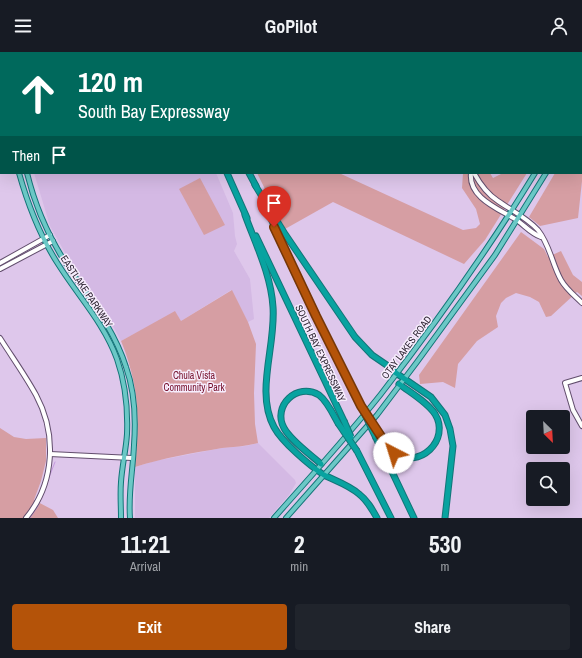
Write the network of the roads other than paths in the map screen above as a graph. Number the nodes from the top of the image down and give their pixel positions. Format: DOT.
graph roads {
  1 [pos="19,174"];
  2 [pos="27,174"];
  3 [pos="227,174"];
  4 [pos="250,174"];
  5 [pos="471,174"];
  6 [pos="475,174"];
  7 [pos="534,174"];
  8 [pos="545,174"];
  9 [pos="255,185"];
  10 [pos="512,211"];
  11 [pos="245,215"];
  12 [pos="509,216"];
  13 [pos="520,216"];
  14 [pos="517,220"];
  15 [pos="50,235"];
  16 [pos="542,237"];
  17 [pos="43,238"];
  18 [pos="53,241"];
  19 [pos="46,244"];
  20 [pos="0,263"];
  21 [pos="0,269"];
  22 [pos="582,303"];
  23 [pos="105,331"];
  24 [pos="0,338"];
  25 [pos="116,341"];
  26 [pos="396,374"];
  27 [pos="404,378"];
  28 [pos="582,378"];
  29 [pos="400,384"];
  30 [pos="361,406"];
  31 [pos="341,422"];
  32 [pos="582,426"];
  33 [pos="50,454"];
  34 [pos="124,457"];
  35 [pos="132,458"];
  36 [pos="321,464"];
  37 [pos="317,470"];
  38 [pos="324,475"];
  39 [pos="26,518"];
  40 [pos="121,518"];
  41 [pos="130,518"];
  42 [pos="274,518"];
  43 [pos="286,518"];
  44 [pos="377,518"];
  45 [pos="391,518"];
  46 [pos="414,518"];
  47 [pos="446,518"];
  1 -- 17 [label="main road, EASTLAKE PARKWAY"];
  2 -- 15 [label="main road, EASTLAKE PARKWAY"];
  3 -- 11 [label="highway, SOUTH BAY EXPRESSWAY"];
  4 -- 9 [label="highway, SOUTH BAY EXPRESSWAY"];
  5 -- 12 [label="street"];
  6 -- 10 [label="street"];
  7 -- 10 [label="main road, OTAY LAKES ROAD"];
  8 -- 13 [label="main road, OTAY LAKES ROAD"];
  9 -- 26 [label="highway"];
  9 -- 30 [label="highway, SOUTH BAY EXPRESSWAY, bridge"];
  10 -- 12 [label="main road, OTAY LAKES ROAD"];
  10 -- 13 [label="street"];
  11 -- 31 [label="highway, SOUTH BAY EXPRESSWAY"];
  11 -- 37 [label="highway"];
  12 -- 14 [label="street"];
  12 -- 26 [label="main road, OTAY LAKES ROAD"];
  13 -- 14 [label="main road, OTAY LAKES ROAD"];
  13 -- 16 [label="street"];
  14 -- 16 [label="street"];
  14 -- 27 [label="main road, OTAY LAKES ROAD"];
  15 -- 17 [label="street"];
  15 -- 18 [label="main road, EASTLAKE PARKWAY"];
  16 -- 22 [label="street"];
  17 -- 19 [label="main road, EASTLAKE PARKWAY"];
  17 -- 20 [label="street"];
  18 -- 19 [label="street"];
  18 -- 25 [label="main road, EASTLAKE PARKWAY"];
  19 -- 21 [label="street"];
  19 -- 23 [label="main road, EASTLAKE PARKWAY"];
  23 -- 25 [label="main road"];
  23 -- 34 [label="main road, EASTLAKE PARKWAY"];
  24 -- 33 [label="street"];
  25 -- 35 [label="main road, EASTLAKE PARKWAY"];
  26 -- 27 [label="highway"];
  26 -- 36 [label="main road, OTAY LAKES ROAD"];
  27 -- 29 [label="main road, OTAY LAKES ROAD"];
  27 -- 47 [label="highway"];
  28 -- 32 [label="street"];
  29 -- 30 [label="highway, bridge"];
  29 -- 38 [label="main road, OTAY LAKES ROAD"];
  30 -- 46 [label="highway, SOUTH BAY EXPRESSWAY, bridge"];
  31 -- 36 [label="highway"];
  31 -- 45 [label="highway, bridge"];
  33 -- 34 [label="street"];
  33 -- 39 [label="street"];
  34 -- 35 [label="street"];
  34 -- 40 [label="main road, EASTLAKE PARKWAY"];
  35 -- 41 [label="main road, EASTLAKE PARKWAY"];
  36 -- 37 [label="main road, OTAY LAKES ROAD"];
  37 -- 38 [label="highway"];
  37 -- 42 [label="main road, OTAY LAKES ROAD"];
  38 -- 43 [label="main road, OTAY LAKES ROAD"];
  38 -- 44 [label="highway"];
}
